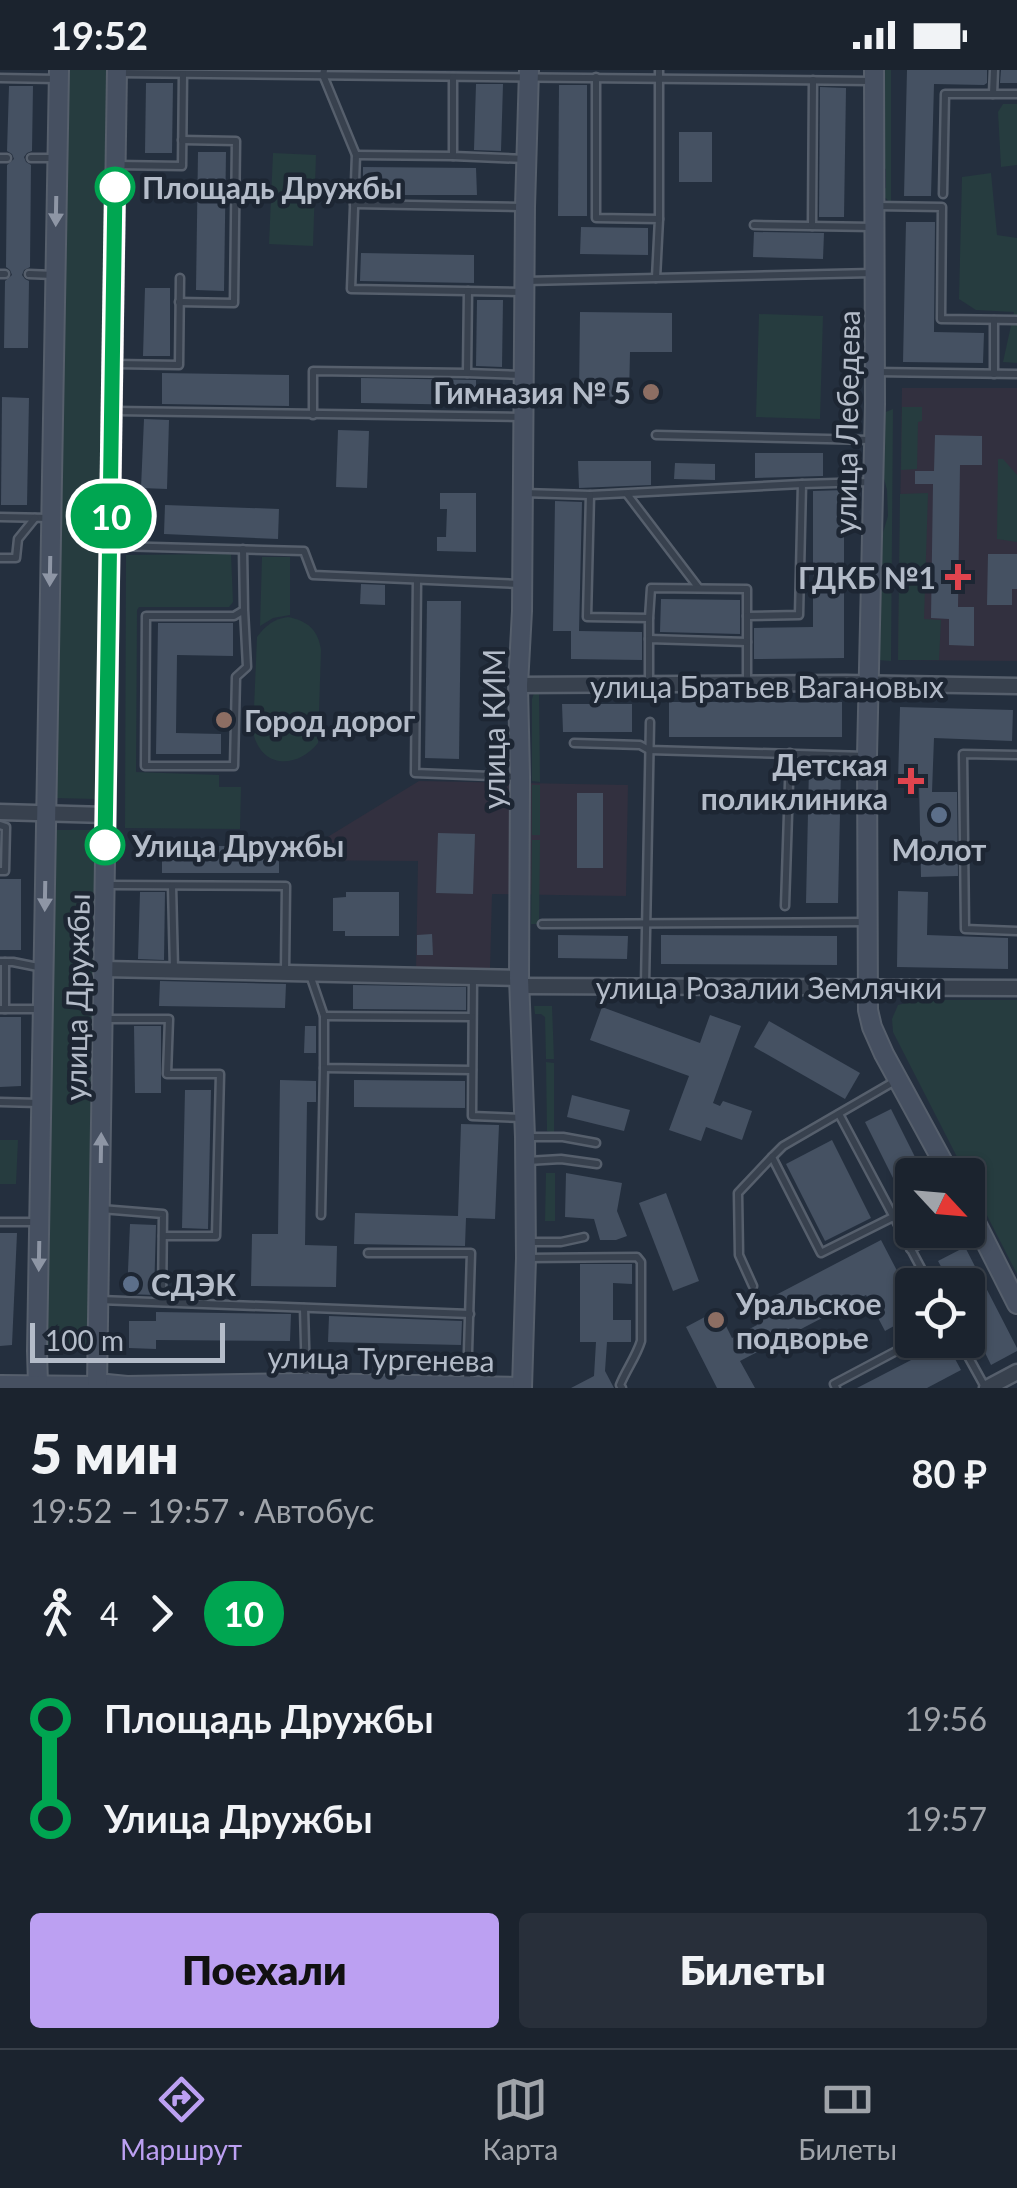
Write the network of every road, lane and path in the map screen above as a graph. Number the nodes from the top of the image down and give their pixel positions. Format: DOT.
graph roads {
  1 [pos="994,70"];
  2 [pos="117,71"];
  3 [pos="324,73"];
  4 [pos="59,74"];
  5 [pos="183,74"];
  6 [pos="529,74"];
  7 [pos="659,74"];
  8 [pos="596,76"];
  9 [pos="874,76"];
  10 [pos="453,77"];
  11 [pos="0,78"];
  12 [pos="813,80"];
  13 [pos="994,94"];
  14 [pos="1017,94"];
  15 [pos="182,140"];
  16 [pos="356,156"];
  17 [pos="453,156"];
  18 [pos="32,158"];
  19 [pos="57,158"];
  20 [pos="526,160"];
  21 [pos="116,165"];
  22 [pos="943,194"];
  23 [pos="354,204"];
  24 [pos="875,206"];
  25 [pos="525,207"];
  26 [pos="658,219"];
  27 [pos="754,225"];
  28 [pos="812,226"];
  29 [pos="875,228"];
  30 [pos="875,273"];
  31 [pos="30,274"];
  32 [pos="55,275"];
  33 [pos="180,278"];
  34 [pos="656,278"];
  35 [pos="524,287"];
  36 [pos="468,292"];
  37 [pos="180,302"];
  38 [pos="994,320"];
  39 [pos="1017,320"];
  40 [pos="113,364"];
  41 [pos="467,372"];
  42 [pos="874,372"];
  43 [pos="994,374"];
  44 [pos="1017,374"];
  45 [pos="524,375"];
  46 [pos="112,411"];
  47 [pos="313,415"];
  48 [pos="524,418"];
  49 [pos="656,435"];
  50 [pos="874,440"];
  51 [pos="874,482"];
  52 [pos="802,484"];
  53 [pos="626,492"];
  54 [pos="523,494"];
  55 [pos="590,495"];
  56 [pos="0,517"];
  57 [pos="43,518"];
  58 [pos="110,546"];
  59 [pos="243,548"];
  60 [pos="0,558"];
  61 [pos="417,580"];
  62 [pos="522,584"];
  63 [pos="698,588"];
  64 [pos="244,610"];
  65 [pos="747,616"];
  66 [pos="649,618"];
  67 [pos="648,638"];
  68 [pos="747,642"];
  69 [pos="747,683"];
  70 [pos="868,684"];
  71 [pos="518,685"];
  72 [pos="648,686"];
  73 [pos="1017,686"];
  74 [pos="650,722"];
  75 [pos="574,743"];
  76 [pos="649,750"];
  77 [pos="790,754"];
  78 [pos="1017,755"];
  79 [pos="867,756"];
  80 [pos="520,777"];
  81 [pos="0,812"];
  82 [pos="46,814"];
  83 [pos="106,815"];
  84 [pos="0,825"];
  85 [pos="0,871"];
  86 [pos="105,885"];
  87 [pos="172,886"];
  88 [pos="785,906"];
  89 [pos="645,922"];
  90 [pos="866,922"];
  91 [pos="542,924"];
  92 [pos="1017,931"];
  93 [pos="2,962"];
  94 [pos="44,968"];
  95 [pos="104,969"];
  96 [pos="174,970"];
  97 [pos="285,972"];
  98 [pos="309,973"];
  99 [pos="472,976"];
  100 [pos="520,982"];
  101 [pos="646,986"];
  102 [pos="866,988"];
  103 [pos="1017,988"];
  104 [pos="3,1009"];
  105 [pos="43,1009"];
  106 [pos="324,1016"];
  107 [pos="472,1017"];
  108 [pos="103,1020"];
  109 [pos="324,1068"];
  110 [pos="472,1070"];
  111 [pos="898,1079"];
  112 [pos="0,1102"];
  113 [pos="41,1104"];
  114 [pos="839,1114"];
  115 [pos="525,1128"];
  116 [pos="596,1143"];
  117 [pos="772,1157"];
  118 [pos="941,1158"];
  119 [pos="526,1161"];
  120 [pos="597,1164"];
  121 [pos="100,1210"];
  122 [pos="321,1215"];
  123 [pos="893,1217"];
  124 [pos="0,1222"];
  125 [pos="39,1222"];
  126 [pos="164,1236"];
  127 [pos="584,1238"];
  128 [pos="985,1244"];
  129 [pos="910,1249"];
  130 [pos="526,1250"];
  131 [pos="368,1252"];
  132 [pos="921,1268"];
  133 [pos="753,1286"];
  134 [pos="98,1300"];
  135 [pos="162,1302"];
  136 [pos="1017,1304"];
  137 [pos="304,1308"];
  138 [pos="470,1314"];
  139 [pos="895,1352"];
  140 [pos="970,1358"];
  141 [pos="1017,1372"];
  142 [pos="306,1383"];
  143 [pos="38,1384"];
  144 [pos="467,1385"];
  145 [pos="4,1386"];
  146 [pos="104,1386"];
  147 [pos="364,1386"];
  148 [pos="522,1388"];
  149 [pos="622,1388"];
  150 [pos="836,1388"];
  151 [pos="986,1388"];
  1 -- 13 [label="lane"];
  2 -- 5 [label="lane"];
  2 -- 21 [label="street, улица Дружбы"];
  3 -- 5 [label="lane"];
  3 -- 10 [label="lane"];
  3 -- 16 [label="lane"];
  4 -- 11 [label="lane"];
  4 -- 19 [label="street, улица Дружбы"];
  5 -- 15 [label="lane"];
  6 -- 8 [label="lane"];
  6 -- 10 [label="lane"];
  6 -- 20 [label="street, улица КИМ"];
  7 -- 8 [label="lane"];
  7 -- 12 [label="lane"];
  7 -- 26 [label="lane"];
  8 -- 26 [label="lane"];
  9 -- 12 [label="lane"];
  9 -- 24 [label="street, улица Лебедева"];
  10 -- 17 [label="lane"];
  12 -- 28 [label="lane"];
  13 -- 14 [label="lane"];
  13 -- 22 [label="lane"];
  15 -- 21 [label="lane"];
  15 -- 37 [label="lane"];
  16 -- 17 [label="lane"];
  16 -- 23 [label="lane"];
  17 -- 20 [label="lane"];
  18 -- 19 [label="lane"];
  19 -- 32 [label="street, улица Дружбы, one-way"];
  20 -- 25 [label="street, улица КИМ"];
  21 -- 40 [label="street, улица Дружбы"];
  23 -- 25 [label="lane"];
  23 -- 36 [label="lane"];
  24 -- 29 [label="street, улица Лебедева"];
  24 -- 38 [label="lane"];
  25 -- 35 [label="street, улица КИМ"];
  26 -- 34 [label="lane"];
  27 -- 28 [label="lane"];
  28 -- 29 [label="lane"];
  29 -- 30 [label="street, улица Лебедева"];
  30 -- 34 [label="lane"];
  30 -- 42 [label="street, улица Лебедева"];
  31 -- 32 [label="lane"];
  32 -- 57 [label="street, улица Дружбы"];
  33 -- 37 [label="lane"];
  34 -- 35 [label="lane"];
  35 -- 36 [label="lane"];
  35 -- 45 [label="street, улица КИМ"];
  36 -- 41 [label="lane"];
  37 -- 40 [label="lane"];
  38 -- 39 [label="lane"];
  38 -- 43 [label="lane"];
  40 -- 46 [label="street, улица Дружбы"];
  41 -- 45 [label="lane"];
  41 -- 47 [label="lane"];
  42 -- 43 [label="lane"];
  42 -- 50 [label="street, улица Лебедева"];
  43 -- 44 [label="lane"];
  45 -- 48 [label="street, улица КИМ"];
  46 -- 47 [label="lane"];
  46 -- 58 [label="street, улица Дружбы"];
  47 -- 48 [label="lane"];
  48 -- 54 [label="street, улица КИМ"];
  49 -- 50 [label="lane"];
  50 -- 51 [label="street, улица Лебедева"];
  51 -- 52 [label="lane"];
  51 -- 70 [label="street, улица Лебедева"];
  52 -- 53 [label="lane"];
  52 -- 65 [label="lane"];
  53 -- 55 [label="lane"];
  53 -- 63 [label="lane"];
  54 -- 55 [label="lane"];
  54 -- 62 [label="street, улица КИМ"];
  55 -- 66 [label="lane"];
  56 -- 57 [label="lane"];
  57 -- 60 [label="lane"];
  57 -- 82 [label="street, улица Дружбы, one-way"];
  58 -- 59 [label="lane"];
  58 -- 83 [label="street, улица Дружбы"];
  59 -- 61 [label="lane"];
  59 -- 64 [label="lane"];
  61 -- 62 [label="lane"];
  61 -- 80 [label="lane"];
  62 -- 71 [label="street, улица КИМ"];
  63 -- 65 [label="lane"];
  63 -- 66 [label="lane"];
  64 -- 64 [label="lane"];
  65 -- 68 [label="lane"];
  66 -- 67 [label="lane"];
  67 -- 68 [label="lane"];
  67 -- 72 [label="lane"];
  68 -- 69 [label="lane"];
  69 -- 70 [label="street, улица Братьев Вагановых"];
  69 -- 72 [label="street, улица Братьев Вагановых"];
  70 -- 73 [label="street, улица Братьев Вагановых"];
  70 -- 79 [label="street, улица Лебедева"];
  71 -- 72 [label="street, улица Братьев Вагановых"];
  71 -- 80 [label="street, улица КИМ"];
  74 -- 76 [label="lane"];
  75 -- 76 [label="lane"];
  76 -- 77 [label="lane"];
  76 -- 89 [label="lane"];
  77 -- 79 [label="lane"];
  77 -- 88 [label="lane"];
  78 -- 92 [label="lane"];
  79 -- 90 [label="street, улица Лебедева"];
  80 -- 100 [label="street, улица КИМ"];
  81 -- 82 [label="street"];
  82 -- 83 [label="street"];
  82 -- 94 [label="street, улица Дружбы, one-way"];
  83 -- 86 [label="street, улица Дружбы"];
  84 -- 85 [label="lane"];
  86 -- 87 [label="lane"];
  86 -- 95 [label="street, улица Дружбы"];
  87 -- 96 [label="lane"];
  87 -- 97 [label="lane"];
  89 -- 90 [label="lane"];
  89 -- 91 [label="lane"];
  89 -- 101 [label="lane"];
  90 -- 102 [label="street, улица Лебедева"];
  93 -- 94 [label="lane"];
  93 -- 104 [label="lane"];
  94 -- 105 [label="street, улица Дружбы"];
  95 -- 96 [label="street, улица Розалии Землячки"];
  95 -- 108 [label="street, улица Дружбы"];
  96 -- 97 [label="street, улица Розалии Землячки"];
  97 -- 98 [label="street, улица Розалии Землячки"];
  98 -- 99 [label="street, улица Розалии Землячки"];
  98 -- 106 [label="lane"];
  99 -- 100 [label="street, улица Розалии Землячки"];
  99 -- 107 [label="lane"];
  100 -- 101 [label="street, улица Розалии Землячки"];
  100 -- 115 [label="street, улица КИМ"];
  101 -- 102 [label="street, улица Розалии Землячки"];
  102 -- 103 [label="street, улица Розалии Землячки"];
  102 -- 111 [label="street, улица Лебедева"];
  104 -- 105 [label="lane"];
  105 -- 113 [label="street, улица Дружбы"];
  106 -- 107 [label="lane"];
  106 -- 109 [label="lane"];
  107 -- 110 [label="lane"];
  121 -- 108 [label="street, улица Дружбы, one-way"];
  108 -- 126 [label="lane"];
  109 -- 110 [label="lane"];
  109 -- 122 [label="lane"];
  110 -- 115 [label="lane"];
  111 -- 114 [label="lane"];
  111 -- 118 [label="street, улица Лебедева"];
  112 -- 113 [label="lane"];
  113 -- 125 [label="street, улица Дружбы"];
  114 -- 117 [label="lane"];
  114 -- 123 [label="lane"];
  115 -- 116 [label="lane"];
  115 -- 119 [label="street, улица КИМ"];
  117 -- 123 [label="lane"];
  117 -- 133 [label="lane"];
  119 -- 120 [label="lane"];
  119 -- 130 [label="street, улица КИМ"];
  121 -- 126 [label="lane"];
  121 -- 134 [label="street, улица Дружбы"];
  123 -- 129 [label="lane"];
  124 -- 125 [label="lane"];
  125 -- 143 [label="street, улица Дружбы, one-way"];
  126 -- 135 [label="lane"];
  127 -- 130 [label="lane"];
  128 -- 136 [label="street"];
  129 -- 132 [label="lane"];
  130 -- 148 [label="street, улица КИМ"];
  130 -- 149 [label="lane"];
  131 -- 138 [label="lane"];
  134 -- 135 [label="lane"];
  134 -- 146 [label="street, улица Дружбы"];
  135 -- 137 [label="lane"];
  137 -- 138 [label="lane"];
  137 -- 142 [label="lane"];
  138 -- 144 [label="lane"];
  139 -- 150 [label="lane"];
  140 -- 151 [label="lane"];
  141 -- 151 [label="street"];
  142 -- 146 [label="street, улица Тургенева"];
  142 -- 147 [label="street, улица Тургенева"];
  143 -- 145 [label="street, улица Тургенева"];
  143 -- 146 [label="street, улица Тургенева"];
  144 -- 147 [label="street, улица Тургенева"];
  144 -- 148 [label="street, улица Тургенева"];
}
